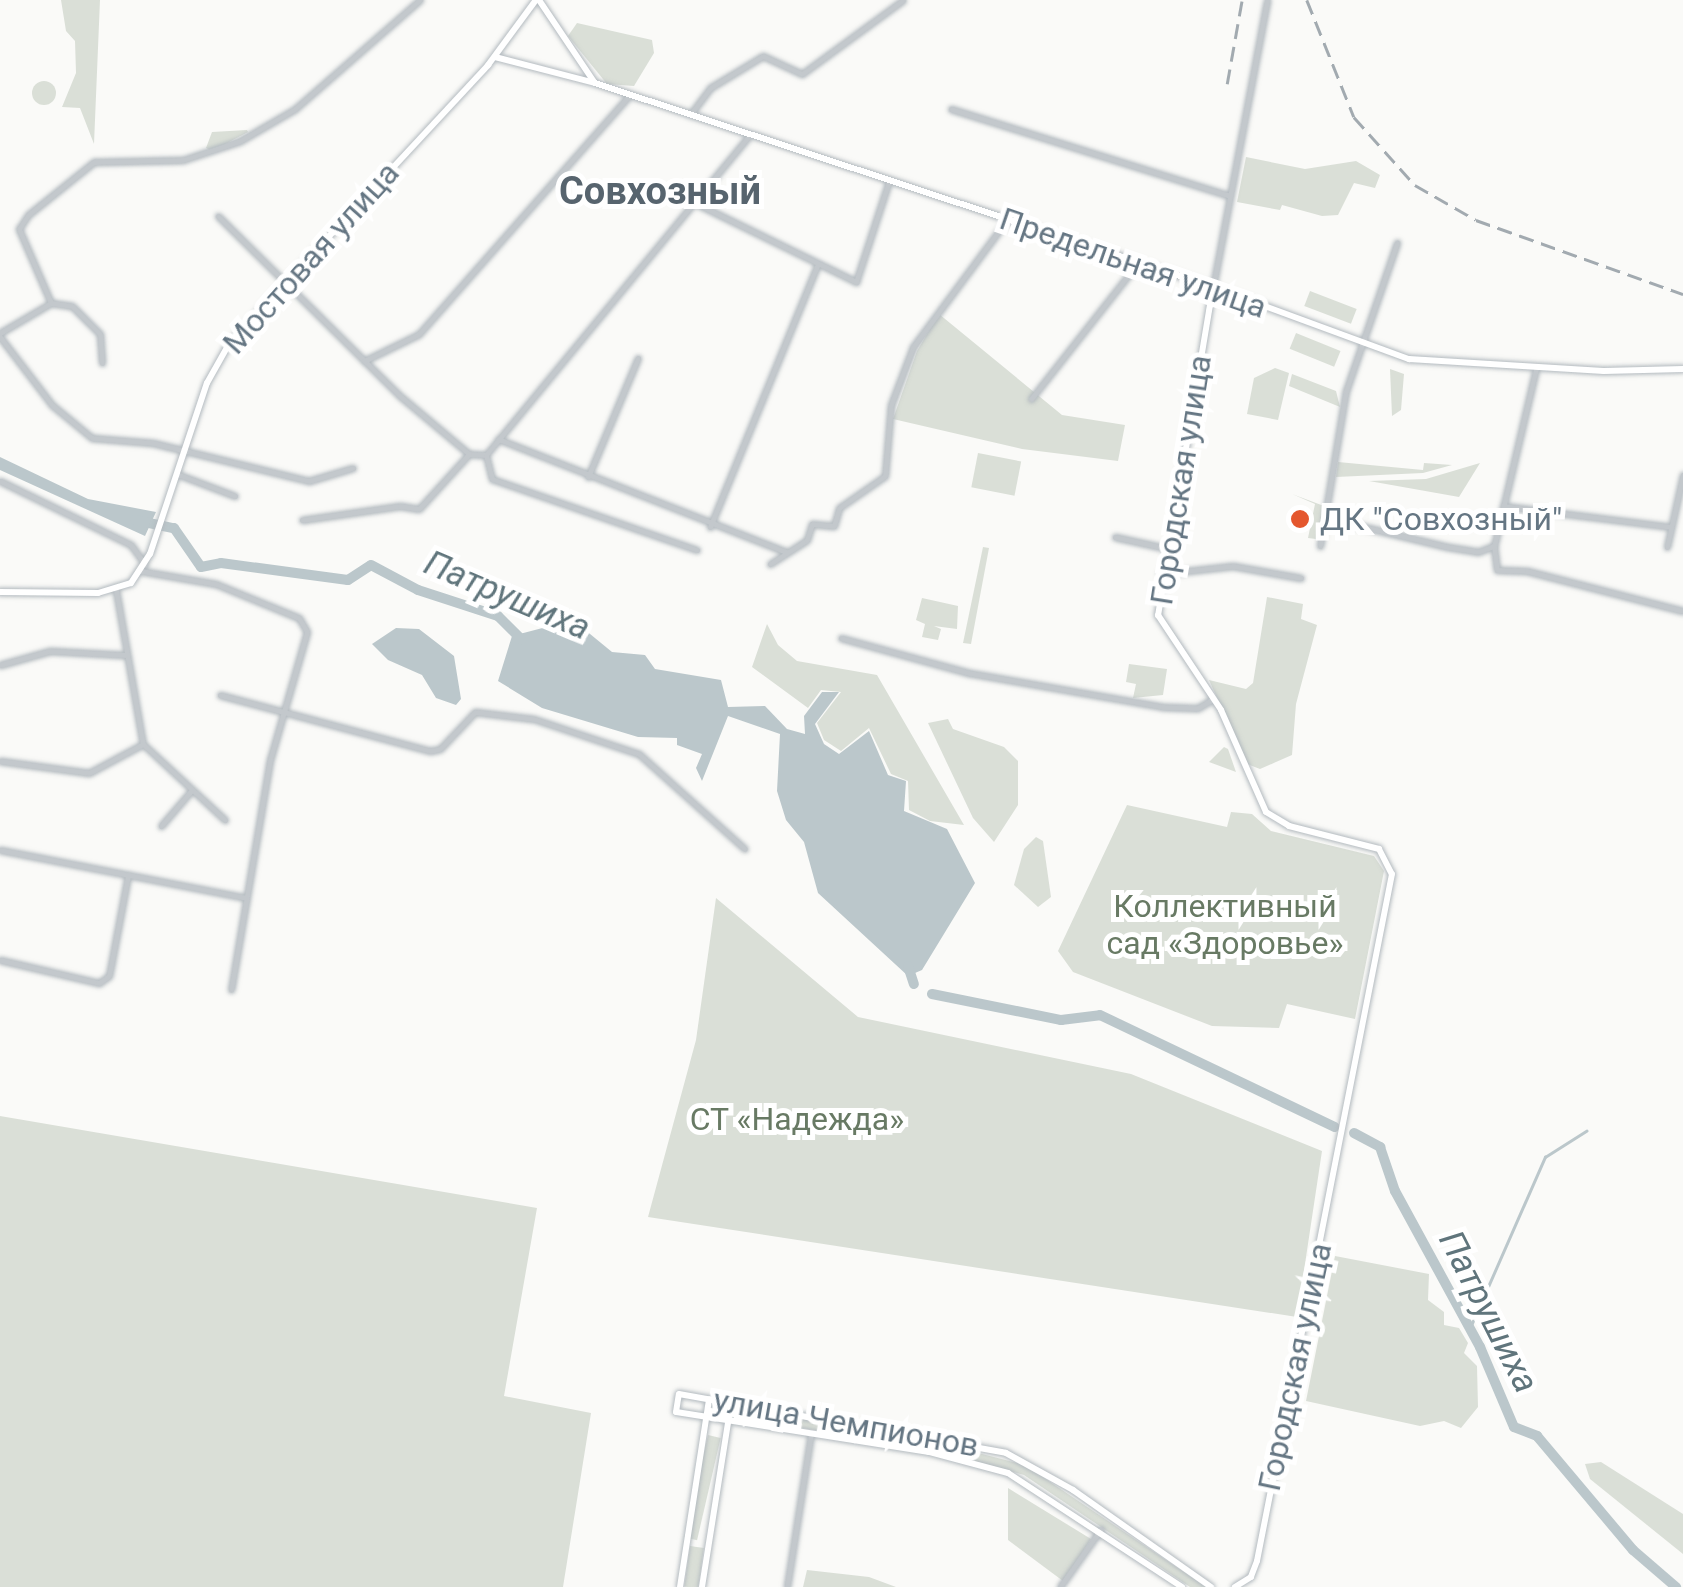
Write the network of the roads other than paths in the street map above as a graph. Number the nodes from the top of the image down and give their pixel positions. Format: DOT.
graph roads {
  1 [pos="420,0"];
  2 [pos="537,0"];
  3 [pos="904,0"];
  4 [pos="1267,0"];
  5 [pos="495,57"];
  6 [pos="595,82"];
  7 [pos="630,95"];
  8 [pos="951,109"];
  9 [pos="690,115"];
  10 [pos="750,135"];
  11 [pos="888,181"];
  12 [pos="1230,196"];
  13 [pos="693,202"];
  14 [pos="218,216"];
  15 [pos="1007,220"];
  16 [pos="1398,244"];
  17 [pos="1139,262"];
  18 [pos="818,266"];
  19 [pos="285,283"];
  20 [pos="1213,287"];
  21 [pos="51,303"];
  22 [pos="0,335"];
  23 [pos="1364,344"];
  24 [pos="638,358"];
  25 [pos="364,360"];
  26 [pos="102,363"];
  27 [pos="1536,369"];
  28 [pos="1683,369"];
  29 [pos="1030,399"];
  30 [pos="498,438"];
  31 [pos="183,450"];
  32 [pos="469,454"];
  33 [pos="486,456"];
  34 [pos="353,468"];
  35 [pos="176,474"];
  36 [pos="1683,475"];
  37 [pos="588,477"];
  38 [pos="0,482"];
  39 [pos="235,496"];
  40 [pos="1503,506"];
  41 [pos="1327,509"];
  42 [pos="302,520"];
  43 [pos="710,527"];
  44 [pos="1671,528"];
  45 [pos="1115,537"];
  46 [pos="1320,546"];
  47 [pos="1494,546"];
  48 [pos="1667,547"];
  49 [pos="1164,548"];
  50 [pos="697,550"];
  51 [pos="788,552"];
  52 [pos="770,564"];
  53 [pos="143,568"];
  54 [pos="1160,574"];
  55 [pos="1301,578"];
  56 [pos="116,590"];
  57 [pos="0,592"];
  58 [pos="1683,611"];
  59 [pos="841,638"];
  60 [pos="125,656"];
  61 [pos="0,664"];
  62 [pos="220,694"];
  63 [pos="1213,699"];
  64 [pos="282,714"];
  65 [pos="143,744"];
  66 [pos="0,761"];
  67 [pos="192,791"];
  68 [pos="225,820"];
  69 [pos="161,826"];
  70 [pos="745,849"];
  71 [pos="0,850"];
  72 [pos="128,874"];
  73 [pos="246,898"];
  74 [pos="0,960"];
  75 [pos="231,990"];
  76 [pos="709,1399"];
  77 [pos="731,1402"];
  78 [pos="706,1416"];
  79 [pos="728,1420"];
  80 [pos="810,1433"];
  81 [pos="1101,1529"];
  82 [pos="680,1587"];
  83 [pos="702,1587"];
  84 [pos="788,1587"];
  85 [pos="1060,1587"];
  86 [pos="1182,1587"];
  87 [pos="1211,1587"];
  88 [pos="1235,1587"];
  1 -- 21 [label="street"];
  2 -- 5 [label="street, Мостовая улица"];
  2 -- 6 [label="street"];
  3 -- 9 [label="street"];
  4 -- 12 [label="street, Городская улица"];
  5 -- 6 [label="street, Предельная улица"];
  5 -- 19 [label="street, Мостовая улица"];
  6 -- 7 [label="street, Предельная улица"];
  7 -- 9 [label="street, Предельная улица"];
  7 -- 25 [label="street"];
  8 -- 12 [label="street"];
  9 -- 10 [label="street, Предельная улица"];
  10 -- 11 [label="street, Предельная улица"];
  10 -- 13 [label="street"];
  11 -- 15 [label="street, Предельная улица"];
  11 -- 18 [label="street"];
  12 -- 20 [label="street, Городская улица"];
  13 -- 18 [label="street"];
  13 -- 30 [label="street"];
  14 -- 19 [label="street"];
  15 -- 17 [label="street, Предельная улица"];
  15 -- 51 [label="street"];
  16 -- 23 [label="street"];
  17 -- 20 [label="street, Предельная улица"];
  17 -- 29 [label="street"];
  18 -- 43 [label="street"];
  19 -- 25 [label="street"];
  19 -- 31 [label="street, Мостовая улица"];
  20 -- 23 [label="street, Предельная улица"];
  20 -- 49 [label="street, Городская улица"];
  21 -- 22 [label="street"];
  21 -- 26 [label="street"];
  22 -- 31 [label="street"];
  23 -- 27 [label="street, Предельная улица"];
  23 -- 41 [label="street"];
  24 -- 37 [label="street"];
  25 -- 32 [label="street"];
  27 -- 28 [label="street, Предельная улица"];
  27 -- 40 [label="street"];
  30 -- 33 [label="street"];
  30 -- 37 [label="street"];
  31 -- 34 [label="street"];
  31 -- 35 [label="street, Мостовая улица"];
  32 -- 33 [label="street"];
  32 -- 42 [label="street"];
  33 -- 50 [label="street"];
  35 -- 39 [label="street"];
  35 -- 53 [label="street, Мостовая улица"];
  36 -- 44 [label="street"];
  37 -- 43 [label="street"];
  38 -- 53 [label="street"];
  40 -- 44 [label="street"];
  40 -- 47 [label="street"];
  41 -- 46 [label="street"];
  41 -- 47 [label="street"];
  43 -- 51 [label="street"];
  44 -- 48 [label="street"];
  45 -- 49 [label="street"];
  47 -- 58 [label="street"];
  49 -- 54 [label="street, Городская улица"];
  51 -- 52 [label="street"];
  53 -- 56 [label="street"];
  53 -- 64 [label="street"];
  54 -- 55 [label="street"];
  54 -- 63 [label="street, Городская улица"];
  56 -- 57 [label="street"];
  56 -- 60 [label="street"];
  59 -- 63 [label="street"];
  60 -- 61 [label="street"];
  60 -- 65 [label="street"];
  62 -- 64 [label="street"];
  63 -- 88 [label="street, Городская улица"];
  64 -- 70 [label="street"];
  64 -- 73 [label="street"];
  65 -- 66 [label="street"];
  65 -- 67 [label="street"];
  67 -- 68 [label="street"];
  67 -- 69 [label="street"];
  71 -- 72 [label="street"];
  72 -- 73 [label="street"];
  72 -- 74 [label="street"];
  73 -- 75 [label="street"];
  76 -- 77 [label="street, улица Чемпионов"];
  76 -- 78 [label="street"];
  76 -- 78 [label="street, улица Чемпионов"];
  77 -- 79 [label="street"];
  77 -- 87 [label="street, улица Чемпионов"];
  78 -- 79 [label="street, улица Чемпионов"];
  78 -- 82 [label="street"];
  79 -- 80 [label="street, улица Чемпионов"];
  79 -- 83 [label="street"];
  80 -- 81 [label="street, улица Чемпионов"];
  80 -- 84 [label="street"];
  81 -- 85 [label="street"];
  81 -- 86 [label="street, улица Чемпионов"];
}
